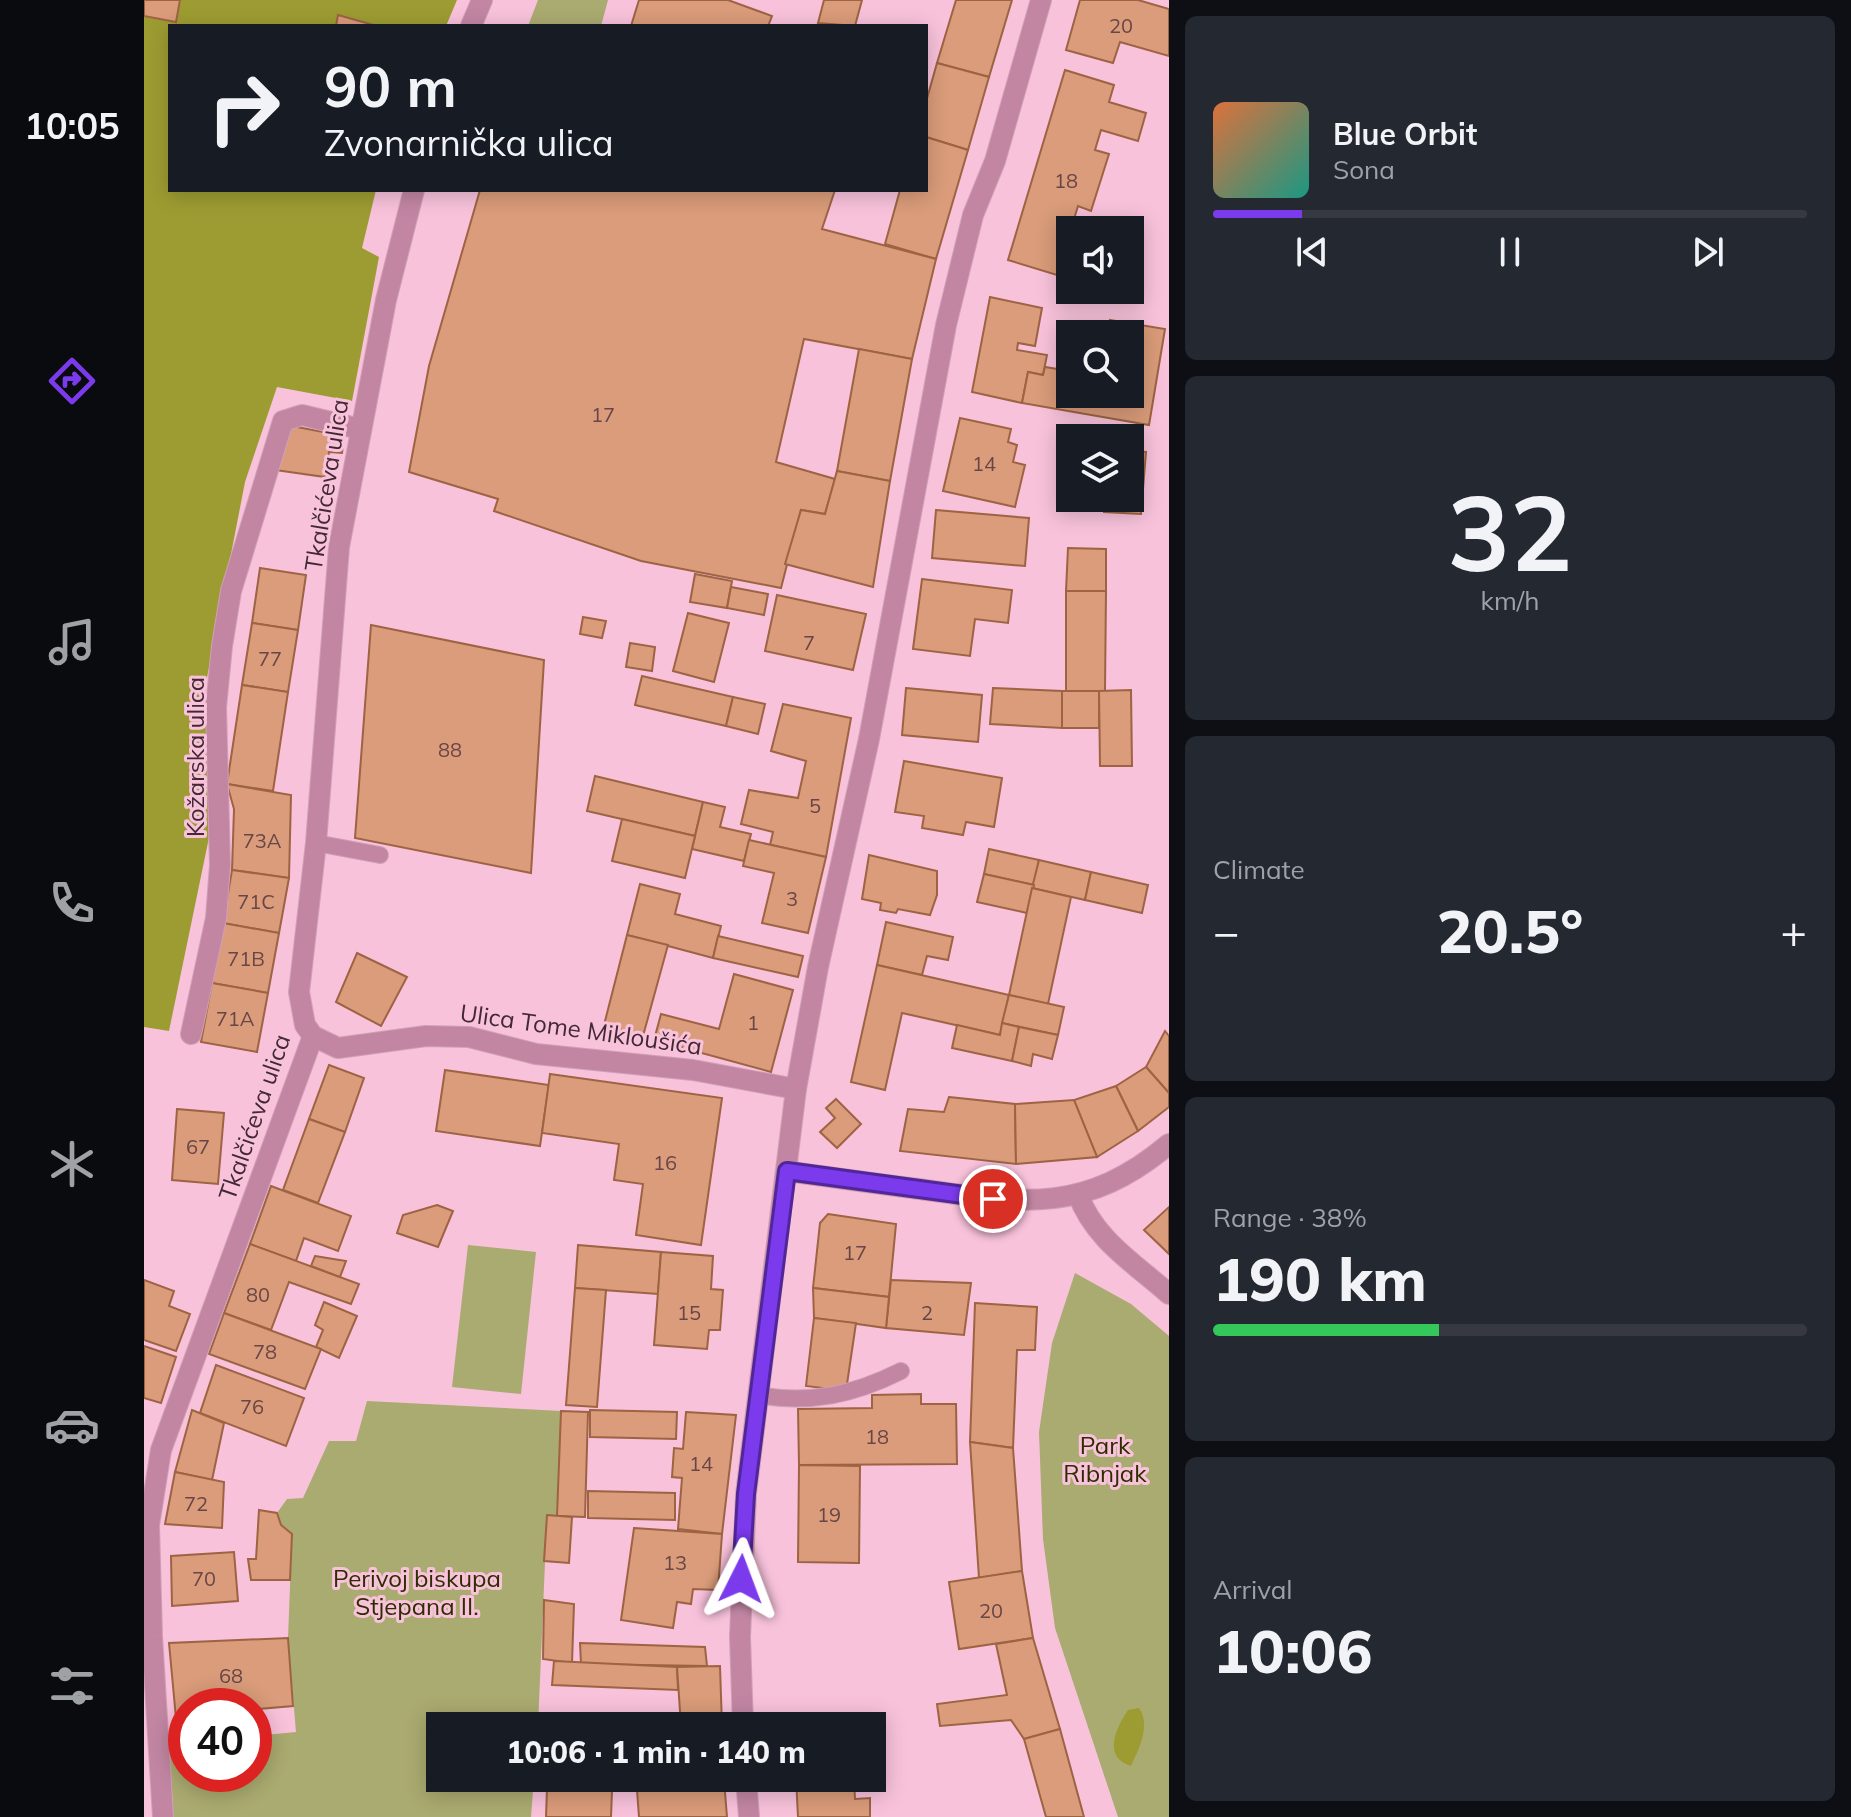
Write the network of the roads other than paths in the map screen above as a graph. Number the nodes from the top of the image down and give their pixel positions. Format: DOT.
graph roads {
  1 [pos="482,0"];
  2 [pos="1041,0"];
  3 [pos="472,24"];
  4 [pos="414,192"];
  5 [pos="360,429"];
  6 [pos="316,843"];
  7 [pos="380,855"];
  8 [pos="191,1034"];
  9 [pos="313,1036"];
  10 [pos="796,1089"];
  11 [pos="1169,1144"];
  12 [pos="787,1171"];
  13 [pos="1078,1194"];
  14 [pos="1169,1294"];
  15 [pos="901,1371"];
  16 [pos="757,1395"];
  17 [pos="743,1712"];
  18 [pos="747,1792"];
  19 [pos="163,1817"];
  20 [pos="749,1817"];
  1 -- 3 [label="street"];
  2 -- 10 [label="street"];
  4 -- 5 [label="street, Tkalčićeva ulica"];
  5 -- 6 [label="street, Tkalčićeva ulica"];
  5 -- 8 [label="street, Kožarska ulica"];
  6 -- 7 [label="lane"];
  6 -- 9 [label="street, Tkalčićeva ulica"];
  9 -- 10 [label="street, Ulica Tome Mikloušića"];
  9 -- 19 [label="street, Tkalčićeva ulica"];
  10 -- 12 [label="street"];
  11 -- 13 [label="street"];
  12 -- 13 [label="street"];
  12 -- 16 [label="street"];
  13 -- 14 [label="street"];
  15 -- 16 [label="lane"];
  16 -- 17 [label="street"];
  18 -- 20 [label="street"];
}
